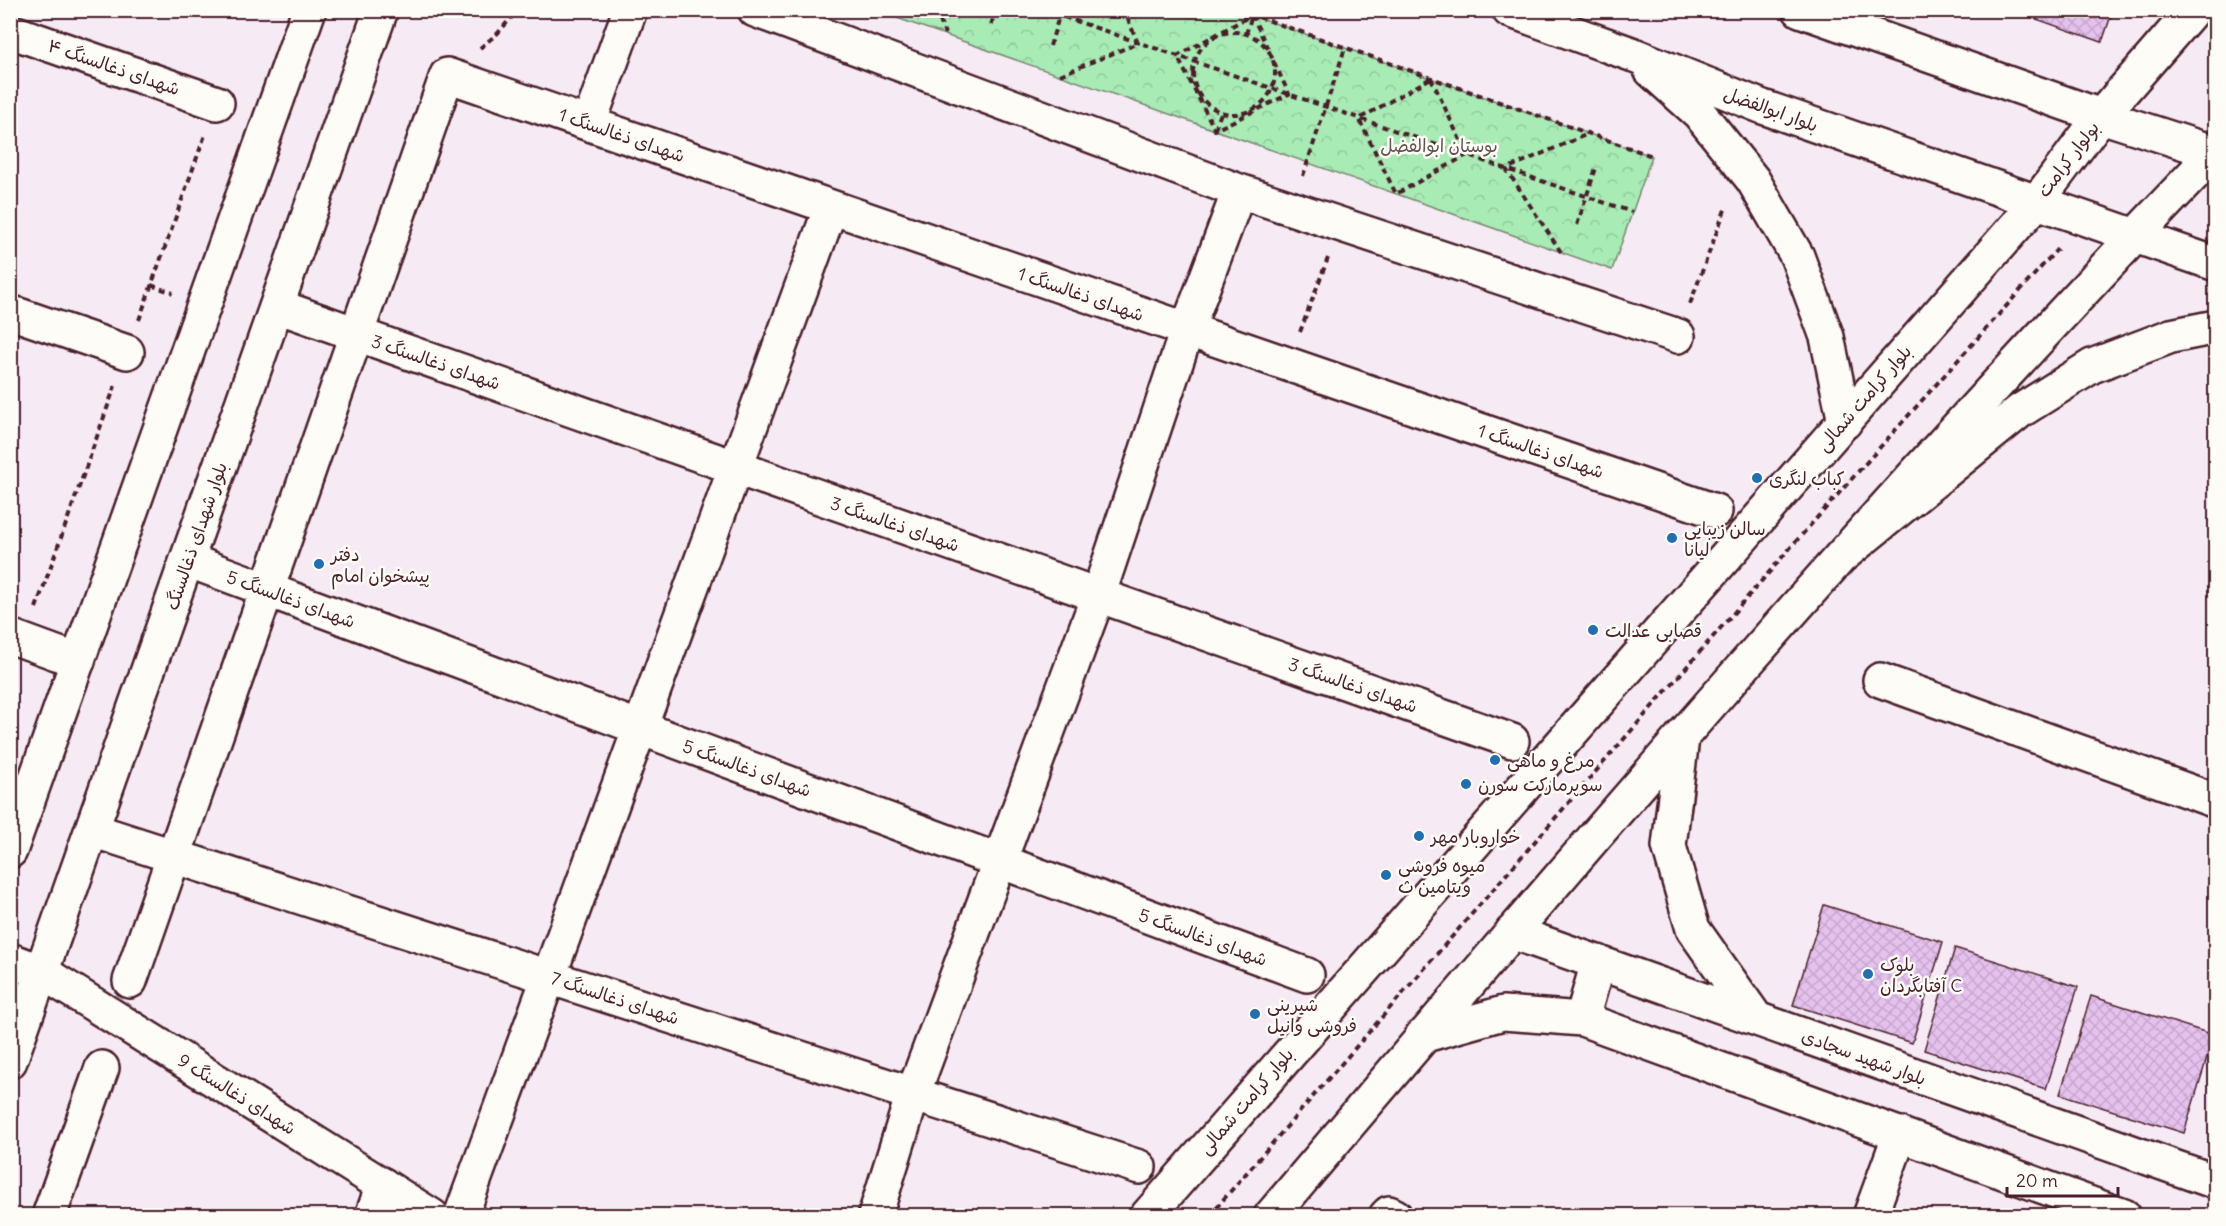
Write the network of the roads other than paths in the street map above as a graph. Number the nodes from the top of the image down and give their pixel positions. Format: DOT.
graph roads {
  1 [pos="309,10"];
  2 [pos="381,10"];
  3 [pos="398,10"];
  4 [pos="630,10"];
  5 [pos="755,10"];
  6 [pos="1509,10"];
  7 [pos="1800,10"];
  8 [pos="2193,10"];
  9 [pos="10,31"];
  10 [pos="368,47"];
  11 [pos="1634,55"];
  12 [pos="217,103"];
  13 [pos="2101,116"];
  14 [pos="589,123"];
  15 [pos="2215,152"];
  16 [pos="1239,191"];
  17 [pos="2036,203"];
  18 [pos="831,207"];
  19 [pos="2133,236"];
  20 [pos="2216,264"];
  21 [pos="277,306"];
  22 [pos="10,312"];
  23 [pos="2216,327"];
  24 [pos="1187,330"];
  25 [pos="357,334"];
  26 [pos="1678,336"];
  27 [pos="127,352"];
  28 [pos="1845,422"];
  29 [pos="735,468"];
  30 [pos="1715,511"];
  31 [pos="1843,555"];
  32 [pos="187,560"];
  33 [pos="267,590"];
  34 [pos="1098,596"];
  35 [pos="17,639"];
  36 [pos="78,661"];
  37 [pos="1880,680"];
  38 [pos="640,728"];
  39 [pos="1682,738"];
  40 [pos="1512,741"];
  41 [pos="2216,801"];
  42 [pos="92,830"];
  43 [pos="10,851"];
  44 [pos="174,856"];
  45 [pos="999,861"];
  46 [pos="1512,932"];
  47 [pos="10,960"];
  48 [pos="1598,962"];
  49 [pos="42,972"];
  50 [pos="1307,975"];
  51 [pos="549,977"];
  52 [pos="130,981"];
  53 [pos="1756,1018"];
  54 [pos="1582,1019"];
  55 [pos="1422,1036"];
  56 [pos="10,1061"];
  57 [pos="102,1068"];
  58 [pos="913,1094"];
  59 [pos="1900,1134"];
  60 [pos="1139,1167"];
  61 [pos="2214,1175"];
  62 [pos="383,1185"];
  63 [pos="49,1215"];
  64 [pos="372,1215"];
  65 [pos="432,1215"];
  66 [pos="461,1215"];
  67 [pos="875,1215"];
  68 [pos="1147,1215"];
  69 [pos="1271,1215"];
  70 [pos="1386,1215"];
  71 [pos="1395,1215"];
  72 [pos="1870,1215"];
  73 [pos="2124,1215"];
  1 -- 36 [label="street"];
  2 -- 10 [label="street, بلوار شهدای ذغالسنگ"];
  3 -- 10 [label="street"];
  4 -- 14 [label="street"];
  5 -- 16 [label="street"];
  6 -- 11 [label="street, بلوار ابوالفضل"];
  7 -- 13 [label="street"];
  8 -- 13 [label="street, بولوار کرامت"];
  9 -- 12 [label="street, شهدای ذغالسنگ ۴"];
  10 -- 21 [label="street, بلوار شهدای ذغالسنگ"];
  11 -- 17 [label="street, بلوار ابوالفضل"];
  11 -- 28 [label="street"];
  13 -- 15 [label="street"];
  13 -- 17 [label="street, بولوار کرامت"];
  14 -- 18 [label="street, شهدای ذغالسنگ 1"];
  14 -- 25 [label="street, شهدای ذغالسنگ 1"];
  15 -- 19 [label="street"];
  16 -- 24 [label="street"];
  16 -- 26 [label="street"];
  17 -- 19 [label="street, بلوار ابوالفضل"];
  17 -- 28 [label="street, بلوار کرامت شمالی"];
  18 -- 24 [label="street, شهدای ذغالسنگ 1"];
  18 -- 29 [label="street"];
  19 -- 20 [label="street, بلوار ابوالفضل"];
  19 -- 31 [label="street"];
  21 -- 25 [label="street, شهدای ذغالسنگ 3"];
  21 -- 32 [label="street, بلوار شهدای ذغالسنگ"];
  22 -- 27 [label="street"];
  23 -- 31 [label="street"];
  24 -- 30 [label="street, شهدای ذغالسنگ 1"];
  24 -- 34 [label="street"];
  25 -- 29 [label="street, شهدای ذغالسنگ 3"];
  25 -- 33 [label="street"];
  28 -- 68 [label="street, بلوار کرامت شمالی"];
  29 -- 34 [label="street, شهدای ذغالسنگ 3"];
  29 -- 38 [label="street"];
  31 -- 39 [label="street"];
  32 -- 33 [label="street, شهدای ذغالسنگ 5"];
  32 -- 42 [label="street, بلوار شهدای ذغالسنگ"];
  33 -- 38 [label="street, شهدای ذغالسنگ 5"];
  33 -- 44 [label="street"];
  34 -- 40 [label="street, شهدای ذغالسنگ 3"];
  34 -- 45 [label="street"];
  35 -- 36 [label="street"];
  36 -- 43 [label="street"];
  37 -- 41 [label="street"];
  38 -- 45 [label="street, شهدای ذغالسنگ 5"];
  38 -- 51 [label="street"];
  39 -- 46 [label="street"];
  39 -- 53 [label="street"];
  42 -- 44 [label="street, شهدای ذغالسنگ 7"];
  42 -- 49 [label="street, بلوار شهدای ذغالسنگ"];
  44 -- 51 [label="street, شهدای ذغالسنگ 7"];
  44 -- 52 [label="street"];
  45 -- 50 [label="street, شهدای ذغالسنگ 5"];
  45 -- 58 [label="street"];
  46 -- 48 [label="street, بلوار شهید سجادی"];
  46 -- 55 [label="street"];
  47 -- 49 [label="street, شهدای ذغالسنگ 9"];
  48 -- 53 [label="street, بلوار شهید سجادی"];
  48 -- 54 [label="street"];
  49 -- 56 [label="street, بلوار شهدای ذغالسنگ"];
  49 -- 62 [label="street, شهدای ذغالسنگ 9"];
  51 -- 58 [label="street, شهدای ذغالسنگ 7"];
  51 -- 66 [label="street"];
  53 -- 61 [label="street, بلوار شهید سجادی"];
  54 -- 55 [label="street"];
  54 -- 59 [label="street"];
  55 -- 69 [label="street"];
  57 -- 63 [label="street"];
  58 -- 60 [label="street, شهدای ذغالسنگ 7"];
  58 -- 67 [label="street"];
  59 -- 72 [label="street"];
  59 -- 73 [label="street"];
  62 -- 64 [label="street"];
  62 -- 65 [label="street, شهدای ذغالسنگ 9"];
  70 -- 71 [label="street"];
}
